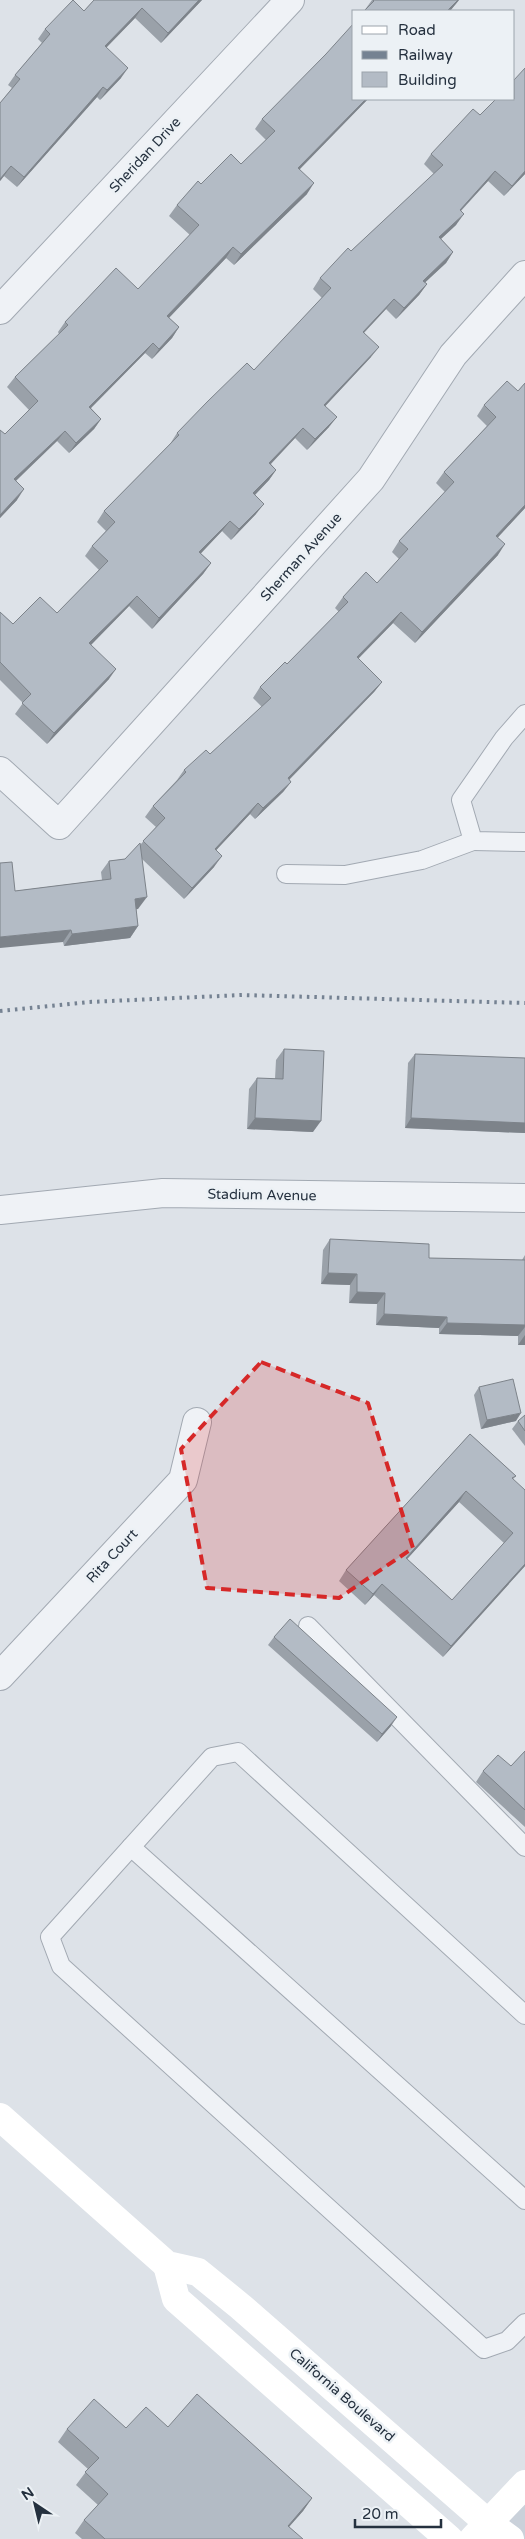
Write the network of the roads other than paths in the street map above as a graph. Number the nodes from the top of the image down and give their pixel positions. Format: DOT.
graph roads {
  1 [pos="290,0"];
  2 [pos="525,275"];
  3 [pos="0,310"];
  4 [pos="525,714"];
  5 [pos="0,771"];
  6 [pos="473,841"];
  7 [pos="525,842"];
  8 [pos="286,874"];
  9 [pos="525,1198"];
  10 [pos="0,1210"];
  11 [pos="197,1422"];
  12 [pos="308,1626"];
  13 [pos="0,1676"];
  14 [pos="131,1847"];
  15 [pos="525,1847"];
  16 [pos="525,2015"];
  17 [pos="0,2117"];
  18 [pos="525,2200"];
  19 [pos="167,2265"];
  20 [pos="525,2323"];
  21 [pos="525,2484"];
  22 [pos="480,2531"];
  23 [pos="449,2539"];
  24 [pos="510,2539"];
  1 -- 3 [label="street, Sheridan Drive"];
  2 -- 5 [label="street, Sherman Avenue"];
  4 -- 6 [label="lane"];
  6 -- 7 [label="lane"];
  6 -- 8 [label="lane"];
  9 -- 10 [label="street, Stadium Avenue"];
  11 -- 13 [label="street, Rita Court"];
  12 -- 15 [label="lane"];
  14 -- 16 [label="lane"];
  14 -- 18 [label="lane"];
  14 -- 20 [label="lane"];
  17 -- 19 [label="street, California Boulevard"];
  19 -- 22 [label="street, California Boulevard"];
  19 -- 23 [label="street"];
  21 -- 22 [label="street"];
  22 -- 24 [label="street, California Boulevard"];
}
